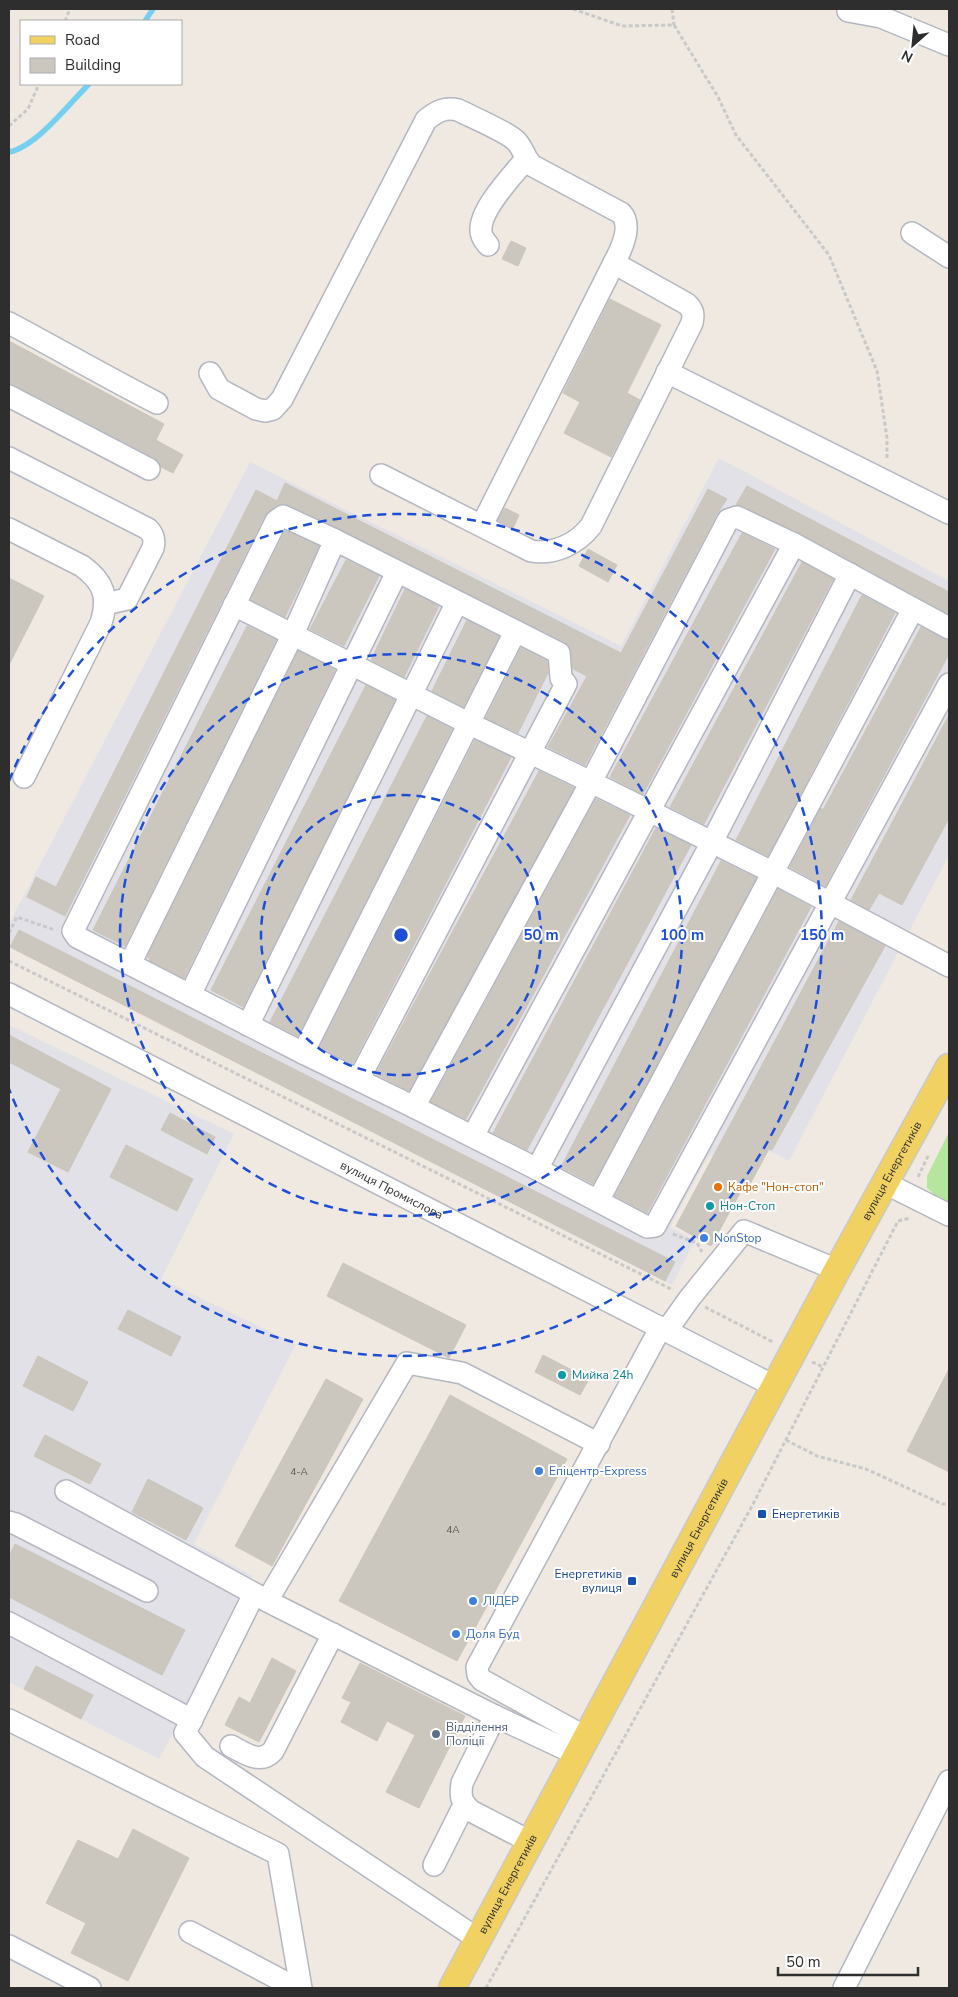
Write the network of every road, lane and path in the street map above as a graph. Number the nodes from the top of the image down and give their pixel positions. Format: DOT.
graph roads {
  1 [pos="574,9"];
  2 [pos="672,9"];
  3 [pos="848,11"];
  4 [pos="674,25"];
  5 [pos="949,45"];
  6 [pos="39,85"];
  7 [pos="9,126"];
  8 [pos="526,159"];
  9 [pos="912,233"];
  10 [pos="488,246"];
  11 [pos="949,257"];
  12 [pos="614,263"];
  13 [pos="9,323"];
  14 [pos="668,372"];
  15 [pos="210,373"];
  16 [pos="9,396"];
  17 [pos="156,403"];
  18 [pos="9,458"];
  19 [pos="149,469"];
  20 [pos="381,475"];
  21 [pos="887,481"];
  22 [pos="949,513"];
  23 [pos="482,525"];
  24 [pos="9,529"];
  25 [pos="335,540"];
  26 [pos="794,544"];
  27 [pos="397,572"];
  28 [pos="850,574"];
  29 [pos="457,602"];
  30 [pos="105,604"];
  31 [pos="234,604"];
  32 [pos="913,609"];
  33 [pos="949,628"];
  34 [pos="515,632"];
  35 [pos="293,634"];
  36 [pos="351,664"];
  37 [pos="949,684"];
  38 [pos="412,695"];
  39 [pos="468,723"];
  40 [pos="530,753"];
  41 [pos="24,777"];
  42 [pos="591,782"];
  43 [pos="650,812"];
  44 [pos="712,842"];
  45 [pos="772,872"];
  46 [pos="830,903"];
  47 [pos="9,933"];
  48 [pos="77,937"];
  49 [pos="9,961"];
  50 [pos="130,964"];
  51 [pos="949,966"];
  52 [pos="9,994"];
  53 [pos="190,995"];
  54 [pos="248,1025"];
  55 [pos="303,1053"];
  56 [pos="949,1068"];
  57 [pos="359,1079"];
  58 [pos="414,1107"];
  59 [pos="473,1136"];
  60 [pos="932,1148"];
  61 [pos="537,1169"];
  62 [pos="885,1184"];
  63 [pos="909,1196"];
  64 [pos="598,1200"];
  65 [pos="949,1215"];
  66 [pos="918,1216"];
  67 [pos="898,1221"];
  68 [pos="651,1228"];
  69 [pos="703,1257"];
  70 [pos="836,1270"];
  71 [pos="689,1299"];
  72 [pos="664,1328"];
  73 [pos="793,1352"];
  74 [pos="822,1367"];
  75 [pos="774,1386"];
  76 [pos="786,1440"];
  77 [pos="598,1444"];
  78 [pos="66,1491"];
  79 [pos="949,1504"];
  80 [pos="9,1522"];
  81 [pos="147,1591"];
  82 [pos="260,1597"];
  83 [pos="9,1623"];
  84 [pos="333,1634"];
  85 [pos="495,1716"];
  86 [pos="9,1720"];
  87 [pos="192,1720"];
  88 [pos="231,1746"];
  89 [pos="583,1746"];
  90 [pos="949,1781"];
  91 [pos="464,1805"];
  92 [pos="531,1842"];
  93 [pos="434,1865"];
  94 [pos="190,1932"];
  95 [pos="478,1939"];
  96 [pos="9,1946"];
  97 [pos="90,1988"];
  98 [pos="296,1988"];
  99 [pos="302,1988"];
  100 [pos="452,1988"];
  101 [pos="486,1988"];
  102 [pos="844,1988"];
  1 -- 4 [label="path"];
  2 -- 4 [label="path"];
  3 -- 5 [label="street"];
  4 -- 21 [label="path"];
  6 -- 7 [label="path"];
  8 -- 10 [label="street"];
  8 -- 12 [label="street"];
  8 -- 15 [label="street"];
  9 -- 11 [label="street"];
  12 -- 14 [label="street"];
  12 -- 23 [label="street"];
  13 -- 17 [label="street"];
  14 -- 21 [label="street"];
  14 -- 23 [label="street"];
  16 -- 19 [label="street"];
  18 -- 30 [label="street"];
  20 -- 23 [label="street"];
  21 -- 22 [label="street"];
  24 -- 30 [label="street"];
  25 -- 27 [label="street"];
  25 -- 31 [label="street"];
  25 -- 35 [label="street"];
  26 -- 28 [label="street"];
  26 -- 42 [label="street"];
  26 -- 43 [label="street"];
  27 -- 29 [label="street"];
  27 -- 36 [label="street"];
  28 -- 32 [label="street"];
  28 -- 44 [label="street"];
  29 -- 34 [label="street"];
  29 -- 38 [label="street"];
  30 -- 41 [label="street"];
  31 -- 35 [label="street"];
  31 -- 48 [label="street"];
  32 -- 33 [label="street"];
  32 -- 45 [label="street"];
  34 -- 39 [label="street"];
  34 -- 40 [label="street"];
  35 -- 36 [label="street"];
  35 -- 50 [label="street"];
  36 -- 38 [label="street"];
  36 -- 53 [label="street"];
  37 -- 46 [label="street"];
  38 -- 39 [label="street"];
  38 -- 54 [label="street"];
  39 -- 40 [label="street"];
  39 -- 55 [label="street"];
  40 -- 42 [label="street"];
  40 -- 57 [label="street"];
  42 -- 43 [label="street"];
  42 -- 58 [label="street"];
  43 -- 44 [label="street"];
  43 -- 59 [label="street"];
  44 -- 45 [label="street"];
  44 -- 61 [label="street"];
  45 -- 46 [label="street"];
  45 -- 64 [label="street"];
  46 -- 51 [label="street"];
  46 -- 68 [label="street"];
  47 -- 48 [label="path"];
  48 -- 50 [label="street"];
  49 -- 71 [label="path"];
  50 -- 53 [label="street"];
  52 -- 72 [label="street, вулиця Промислова"];
  53 -- 54 [label="street"];
  54 -- 55 [label="street"];
  55 -- 57 [label="street"];
  56 -- 62 [label="main road, вулиця Енергетиків"];
  57 -- 58 [label="street"];
  58 -- 59 [label="street"];
  59 -- 61 [label="street"];
  60 -- 63 [label="path"];
  61 -- 64 [label="street"];
  62 -- 63 [label="street"];
  62 -- 70 [label="main road, вулиця Енергетиків"];
  63 -- 65 [label="street"];
  63 -- 67 [label="path"];
  64 -- 68 [label="street"];
  66 -- 67 [label="path"];
  67 -- 74 [label="path"];
  68 -- 69 [label="path"];
  70 -- 71 [label="street"];
  70 -- 73 [label="main road, вулиця Енергетиків"];
  71 -- 72 [label="street"];
  71 -- 73 [label="path"];
  72 -- 75 [label="street, вулиця Промислова"];
  72 -- 77 [label="street"];
  73 -- 74 [label="path"];
  73 -- 75 [label="main road, вулиця Енергетиків"];
  74 -- 76 [label="path"];
  75 -- 89 [label="main road, вулиця Енергетиків"];
  76 -- 79 [label="path"];
  76 -- 101 [label="path"];
  77 -- 82 [label="street"];
  77 -- 89 [label="street"];
  78 -- 82 [label="street"];
  80 -- 81 [label="street"];
  82 -- 84 [label="street"];
  82 -- 87 [label="street"];
  83 -- 87 [label="street"];
  84 -- 85 [label="street"];
  84 -- 88 [label="street"];
  85 -- 89 [label="street"];
  85 -- 91 [label="street"];
  86 -- 99 [label="street"];
  87 -- 95 [label="street"];
  89 -- 92 [label="main road, вулиця Енергетиків"];
  90 -- 102 [label="street"];
  91 -- 92 [label="street"];
  91 -- 93 [label="street"];
  92 -- 95 [label="main road, вулиця Енергетиків"];
  94 -- 98 [label="street"];
  95 -- 100 [label="main road, вулиця Енергетиків"];
  96 -- 97 [label="street"];
}
